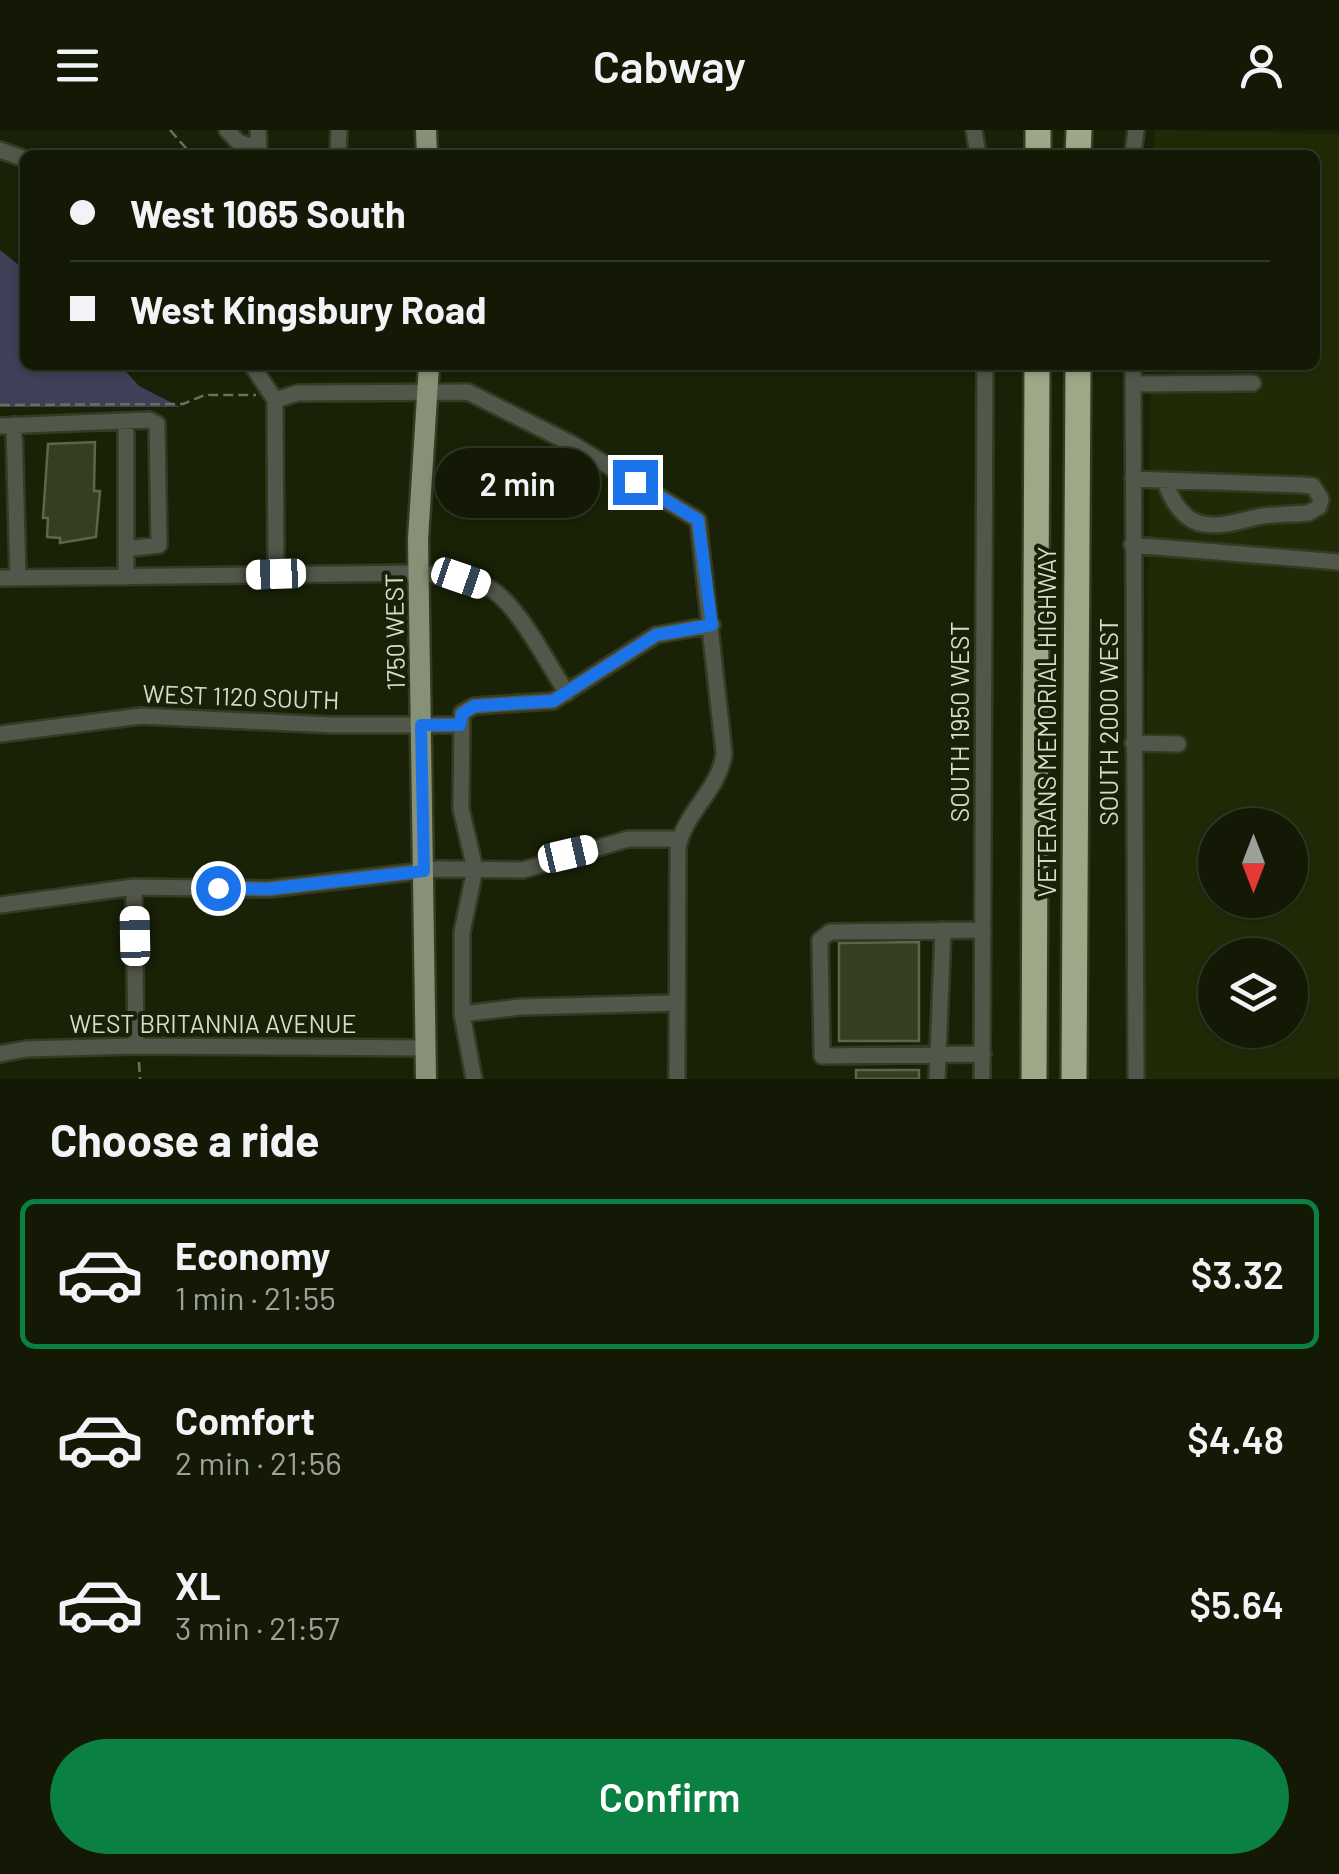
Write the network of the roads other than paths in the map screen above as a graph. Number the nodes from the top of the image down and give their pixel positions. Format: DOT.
graph roads {
  1 [pos="226,130"];
  2 [pos="255,150"];
  3 [pos="255,370"];
  4 [pos="429,370"];
  5 [pos="984,370"];
  6 [pos="1037,370"];
  7 [pos="1078,370"];
  8 [pos="1134,370"];
  9 [pos="1253,382"];
  10 [pos="1134,384"];
  11 [pos="429,391"];
  12 [pos="275,400"];
  13 [pos="126,421"];
  14 [pos="7,426"];
  15 [pos="1133,479"];
  16 [pos="1165,482"];
  17 [pos="1240,484"];
  18 [pos="1253,518"];
  19 [pos="1231,524"];
  20 [pos="1132,545"];
  21 [pos="8,548"];
  22 [pos="126,549"];
  23 [pos="1228,553"];
  24 [pos="1339,562"];
  25 [pos="276,574"];
  26 [pos="418,574"];
  27 [pos="126,577"];
  28 [pos="0,578"];
  29 [pos="18,578"];
  30 [pos="712,625"];
  31 [pos="567,693"];
  32 [pos="421,725"];
  33 [pos="460,725"];
  34 [pos="0,734"];
  35 [pos="1133,744"];
  36 [pos="1178,744"];
  37 [pos="680,839"];
  38 [pos="475,870"];
  39 [pos="424,871"];
  40 [pos="134,887"];
  41 [pos="0,905"];
  42 [pos="942,930"];
  43 [pos="983,930"];
  44 [pos="677,1003"];
  45 [pos="462,1014"];
  46 [pos="426,1048"];
  47 [pos="0,1054"];
  48 [pos="138,1054"];
  49 [pos="982,1054"];
  50 [pos="939,1055"];
  51 [pos="426,1079"];
  52 [pos="474,1079"];
  53 [pos="677,1079"];
  54 [pos="937,1079"];
  55 [pos="982,1079"];
  56 [pos="1034,1079"];
  57 [pos="1074,1079"];
  58 [pos="1136,1079"];
  1 -- 2 [label="street"];
  3 -- 12 [label="street"];
  4 -- 11 [label="main road, 1750 WEST"];
  5 -- 43 [label="street, SOUTH 1950 WEST"];
  6 -- 56 [label="highway, VETERANS MEMORIAL HIGHWAY"];
  7 -- 57 [label="highway, VETERANS MEMORIAL HIGHWAY"];
  8 -- 10 [label="street, SOUTH 2000 WEST"];
  9 -- 10 [label="street"];
  10 -- 15 [label="street, SOUTH 2000 WEST"];
  11 -- 12 [label="street"];
  11 -- 26 [label="main road, 1750 WEST"];
  11 -- 30 [label="street"];
  12 -- 25 [label="street"];
  13 -- 14 [label="street"];
  13 -- 22 [label="street"];
  13 -- 22 [label="street"];
  14 -- 21 [label="street"];
  15 -- 16 [label="street"];
  15 -- 20 [label="street, SOUTH 2000 WEST"];
  16 -- 17 [label="street"];
  16 -- 19 [label="street"];
  17 -- 18 [label="street"];
  17 -- 18 [label="street"];
  18 -- 19 [label="street"];
  19 -- 23 [label="street"];
  20 -- 23 [label="street"];
  20 -- 35 [label="street, SOUTH 2000 WEST"];
  21 -- 29 [label="street"];
  22 -- 27 [label="street"];
  23 -- 24 [label="street"];
  25 -- 26 [label="street"];
  25 -- 27 [label="street"];
  26 -- 31 [label="street"];
  26 -- 32 [label="main road, 1750 WEST"];
  27 -- 29 [label="street"];
  28 -- 29 [label="street"];
  30 -- 31 [label="street"];
  30 -- 37 [label="street"];
  31 -- 33 [label="street"];
  32 -- 33 [label="street, WEST 1120 SOUTH"];
  32 -- 34 [label="street, WEST 1120 SOUTH"];
  32 -- 39 [label="main road, 1750 WEST"];
  33 -- 38 [label="street"];
  35 -- 36 [label="street"];
  35 -- 58 [label="street, SOUTH 2000 WEST"];
  37 -- 38 [label="street"];
  37 -- 44 [label="street"];
  38 -- 39 [label="street"];
  38 -- 45 [label="street"];
  39 -- 40 [label="street"];
  39 -- 46 [label="main road, 1750 WEST"];
  40 -- 41 [label="street"];
  40 -- 48 [label="street"];
  42 -- 43 [label="street"];
  42 -- 50 [label="street"];
  42 -- 50 [label="street"];
  43 -- 49 [label="street, SOUTH 1950 WEST"];
  44 -- 45 [label="street"];
  44 -- 53 [label="street"];
  45 -- 52 [label="street"];
  46 -- 48 [label="street, WEST BRITANNIA AVENUE"];
  46 -- 51 [label="main road, 1750 WEST"];
  47 -- 48 [label="street, WEST BRITANNIA AVENUE"];
  49 -- 50 [label="street"];
  49 -- 55 [label="street, SOUTH 1950 WEST"];
  50 -- 54 [label="street"];
}
